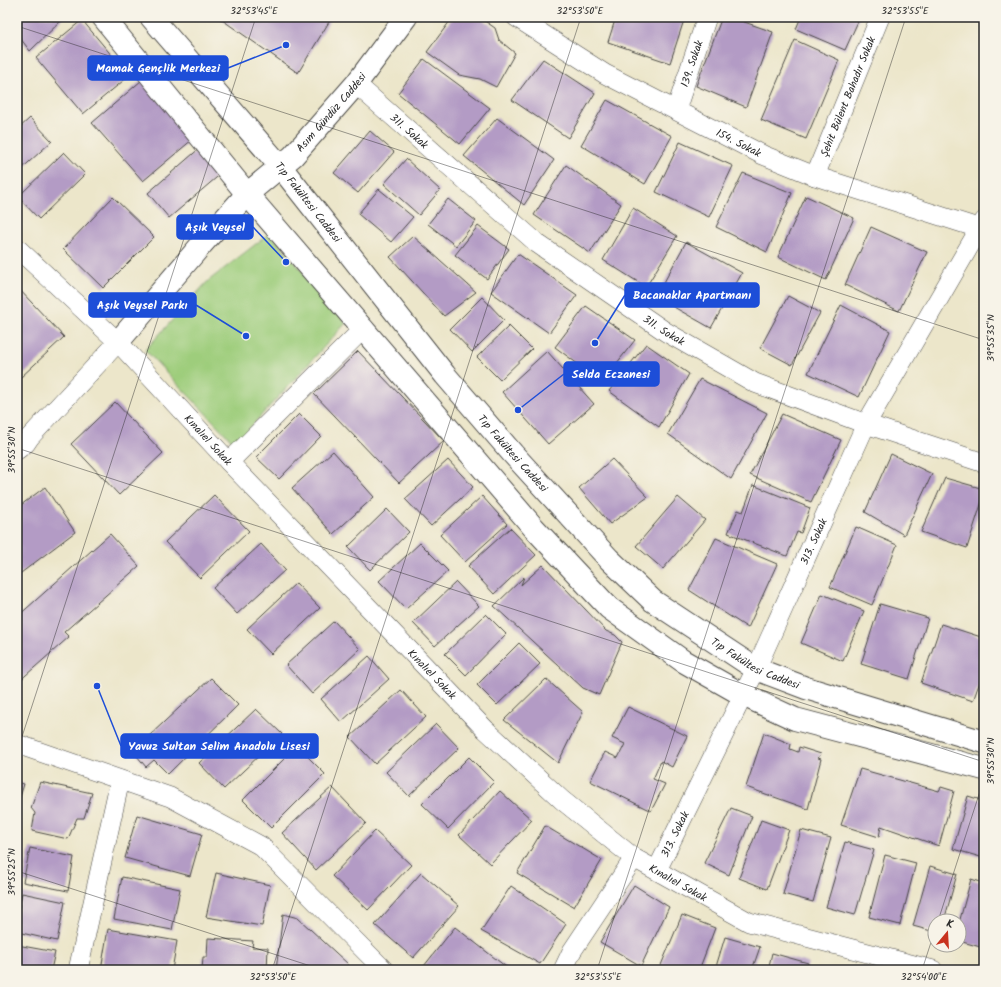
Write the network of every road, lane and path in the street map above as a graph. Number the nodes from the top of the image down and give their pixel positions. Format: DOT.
graph roads {
  1 [pos="103,17"];
  2 [pos="152,17"];
  3 [pos="406,17"];
  4 [pos="516,17"];
  5 [pos="707,17"];
  6 [pos="880,17"];
  7 [pos="356,84"];
  8 [pos="676,110"];
  9 [pos="280,166"];
  10 [pos="815,176"];
  11 [pos="247,194"];
  12 [pos="981,224"];
  13 [pos="17,248"];
  14 [pos="364,328"];
  15 [pos="118,342"];
  16 [pos="866,424"];
  17 [pos="20,443"];
  18 [pos="229,462"];
  19 [pos="984,463"];
  20 [pos="756,668"];
  21 [pos="743,695"];
  22 [pos="984,742"];
  23 [pos="17,744"];
  24 [pos="984,769"];
  25 [pos="120,780"];
  26 [pos="634,858"];
  27 [pos="657,870"];
  28 [pos="78,970"];
  29 [pos="384,970"];
  30 [pos="563,970"];
  31 [pos="934,970"];
  1 -- 11 [label="main road"];
  2 -- 9 [label="main road, Tıp Fakültesi Caddesi"];
  3 -- 7 [label="main road, Asım Gündüz Caddesi"];
  4 -- 8 [label="street, 154. Sokak"];
  5 -- 8 [label="street, 139. Sokak"];
  6 -- 10 [label="street, Şehit Bülent Bahadır Sokak"];
  7 -- 9 [label="main road, Asım Gündüz Caddesi"];
  7 -- 16 [label="street, 311. Sokak"];
  8 -- 10 [label="street, 154. Sokak"];
  9 -- 11 [label="main road, Asım Gündüz Caddesi"];
  9 -- 20 [label="main road, Tıp Fakültesi Caddesi"];
  10 -- 12 [label="street, 154. Sokak"];
  11 -- 14 [label="main road"];
  11 -- 15 [label="main road, Asım Gündüz Caddesi"];
  12 -- 16 [label="street, 313. Sokak"];
  13 -- 15 [label="street, Kınalıel Sokak"];
  14 -- 18 [label="street"];
  14 -- 21 [label="main road"];
  15 -- 17 [label="street"];
  15 -- 18 [label="street, Kınalıel Sokak"];
  16 -- 19 [label="street, 311. Sokak"];
  16 -- 20 [label="street, 313. Sokak"];
  18 -- 26 [label="street, Kınalıel Sokak"];
  20 -- 21 [label="street, 313. Sokak"];
  20 -- 22 [label="main road, Tıp Fakültesi Caddesi"];
  21 -- 24 [label="main road"];
  21 -- 27 [label="street, 313. Sokak"];
  23 -- 25 [label="street"];
  25 -- 28 [label="street"];
  25 -- 29 [label="street"];
  26 -- 27 [label="street, Kınalıel Sokak"];
  26 -- 30 [label="street"];
  27 -- 31 [label="street, Kınalıel Sokak"];
}
